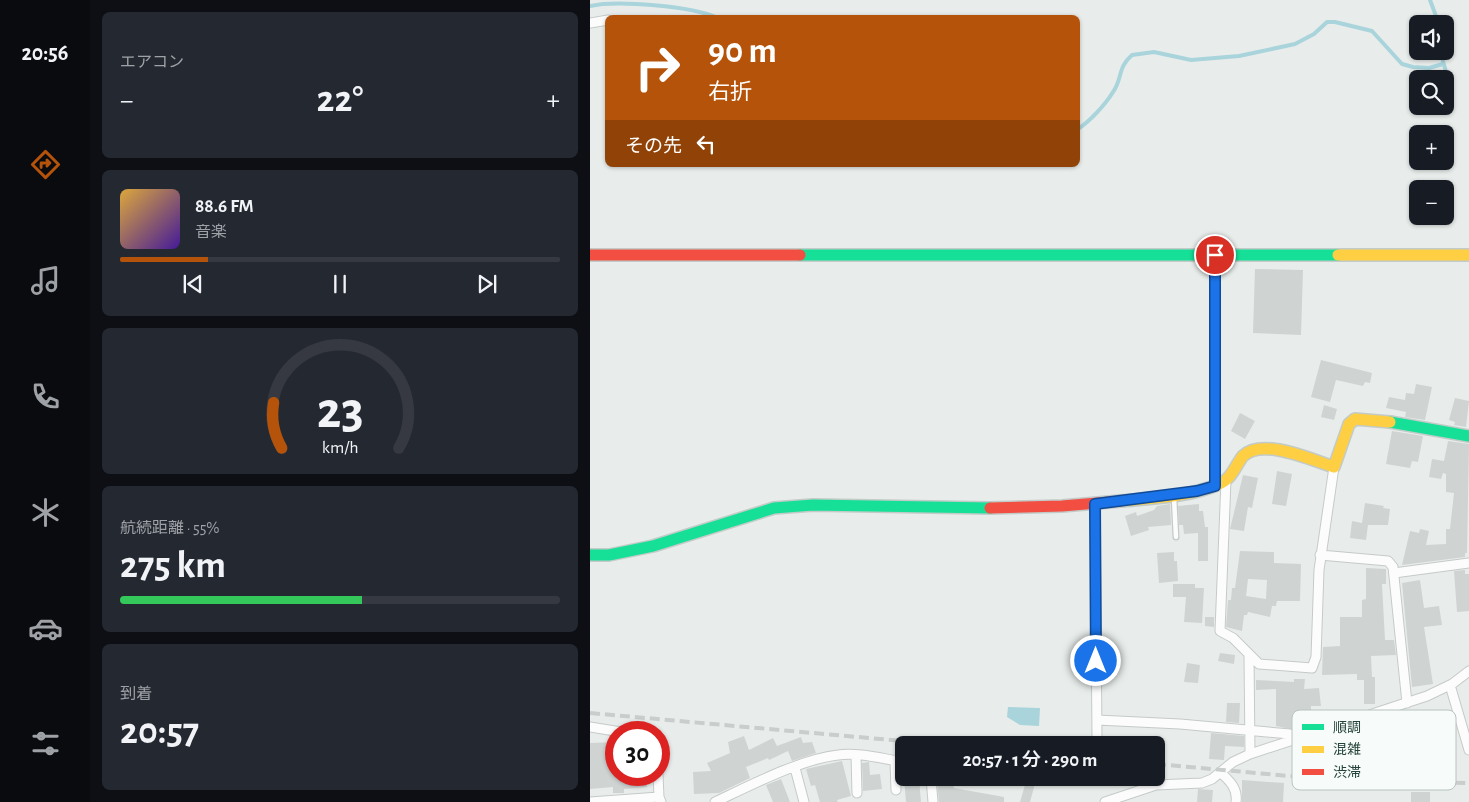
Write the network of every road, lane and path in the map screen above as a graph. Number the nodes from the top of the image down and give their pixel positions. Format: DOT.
graph roads {
  1 [pos="605,20"];
  2 [pos="590,23"];
  3 [pos="1215,255"];
  4 [pos="1469,255"];
  5 [pos="590,256"];
  6 [pos="1469,436"];
  7 [pos="1334,467"];
  8 [pos="1226,480"];
  9 [pos="1215,486"];
  10 [pos="1174,494"];
  11 [pos="1095,504"];
  12 [pos="1176,537"];
  13 [pos="590,555"];
  14 [pos="1320,555"];
  15 [pos="1469,563"];
  16 [pos="1394,573"];
  17 [pos="1249,655"];
  18 [pos="1469,671"];
  19 [pos="1450,685"];
  20 [pos="1407,702"];
  21 [pos="1383,710"];
  22 [pos="1097,720"];
  23 [pos="590,727"];
  24 [pos="605,729"];
  25 [pos="1250,730"];
  26 [pos="1292,735"];
  27 [pos="1097,736"];
  28 [pos="1292,740"];
  29 [pos="1469,750"];
  30 [pos="1250,754"];
  31 [pos="856,756"];
  32 [pos="895,761"];
  33 [pos="795,768"];
  34 [pos="1221,773"];
  35 [pos="659,786"];
  36 [pos="897,786"];
  37 [pos="932,786"];
  38 [pos="896,790"];
  39 [pos="1137,790"];
  40 [pos="858,793"];
  41 [pos="660,800"];
  42 [pos="592,802"];
  43 [pos="715,802"];
  44 [pos="804,802"];
  45 [pos="934,802"];
  46 [pos="1104,802"];
  47 [pos="1133,802"];
  48 [pos="1236,802"];
  1 -- 2 [label="street"];
  3 -- 4 [label="street"];
  3 -- 5 [label="street"];
  3 -- 9 [label="street"];
  6 -- 7 [label="street"];
  7 -- 8 [label="street"];
  7 -- 14 [label="street"];
  8 -- 9 [label="street"];
  8 -- 17 [label="street"];
  9 -- 10 [label="street"];
  10 -- 11 [label="street"];
  10 -- 12 [label="lane"];
  11 -- 13 [label="street"];
  11 -- 22 [label="street"];
  14 -- 16 [label="street"];
  14 -- 17 [label="street"];
  15 -- 16 [label="street"];
  16 -- 20 [label="street"];
  17 -- 25 [label="street"];
  18 -- 19 [label="street"];
  19 -- 20 [label="street"];
  19 -- 29 [label="street"];
  20 -- 21 [label="street"];
  22 -- 25 [label="street"];
  22 -- 27 [label="street"];
  23 -- 24 [label="street"];
  25 -- 26 [label="street"];
  25 -- 30 [label="street"];
  28 -- 30 [label="street"];
  30 -- 34 [label="street"];
  31 -- 32 [label="street"];
  31 -- 33 [label="street"];
  31 -- 40 [label="street"];
  33 -- 43 [label="street"];
  33 -- 44 [label="street"];
  34 -- 39 [label="street"];
  34 -- 48 [label="street"];
  35 -- 41 [label="street"];
  36 -- 38 [label="street"];
  37 -- 45 [label="street"];
  39 -- 46 [label="street"];
  39 -- 47 [label="street"];
  41 -- 42 [label="street"];
}
